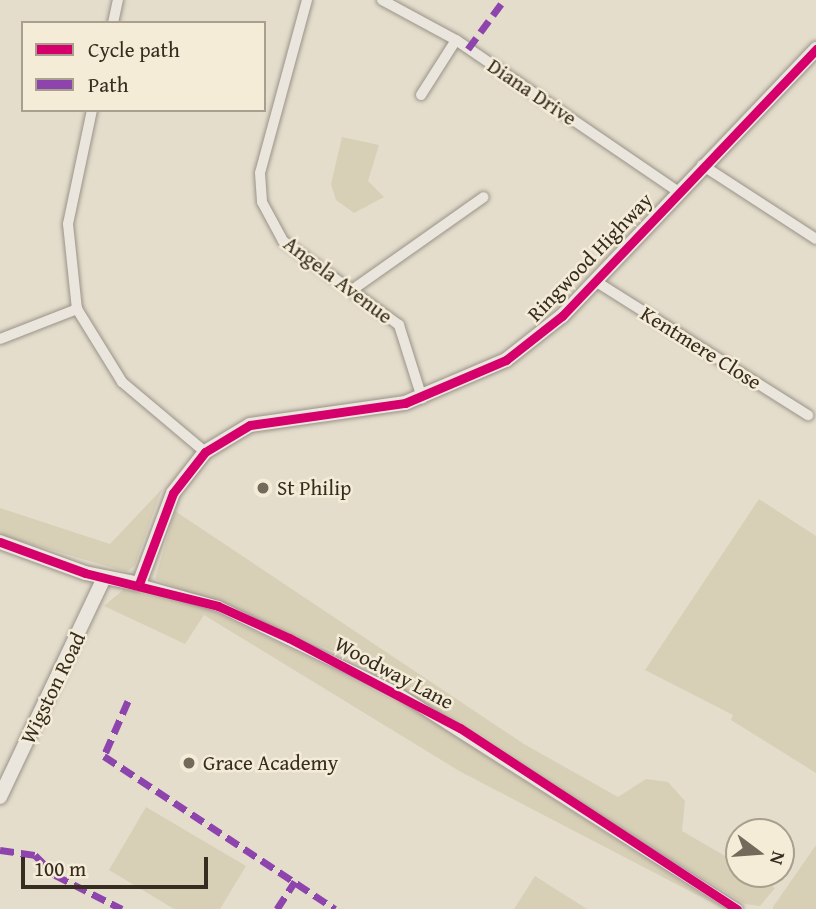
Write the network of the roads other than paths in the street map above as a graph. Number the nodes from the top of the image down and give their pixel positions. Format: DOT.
graph roads {
  1 [pos="118,0"];
  2 [pos="307,0"];
  3 [pos="382,0"];
  4 [pos="113,21"];
  5 [pos="456,40"];
  6 [pos="816,49"];
  7 [pos="421,95"];
  8 [pos="92,112"];
  9 [pos="702,165"];
  10 [pos="677,191"];
  11 [pos="484,197"];
  12 [pos="816,239"];
  13 [pos="595,281"];
  14 [pos="352,290"];
  15 [pos="77,309"];
  16 [pos="0,339"];
  17 [pos="422,398"];
  18 [pos="808,415"];
  19 [pos="205,453"];
  20 [pos="0,542"];
  21 [pos="104,578"];
  22 [pos="139,584"];
  23 [pos="0,797"];
  24 [pos="737,909"];
  1 -- 4 [label="street"];
  2 -- 14 [label="street, Angela Avenue"];
  3 -- 5 [label="street, Diana Drive"];
  5 -- 7 [label="street"];
  5 -- 10 [label="street, Diana Drive"];
  6 -- 9 [label="street, Ringwood Highway"];
  8 -- 15 [label="street"];
  9 -- 10 [label="street, Ringwood Highway"];
  9 -- 12 [label="street"];
  10 -- 13 [label="street, Ringwood Highway"];
  11 -- 14 [label="street"];
  13 -- 17 [label="street, Ringwood Highway"];
  13 -- 18 [label="street, Kentmere Close"];
  14 -- 17 [label="street, Angela Avenue"];
  15 -- 16 [label="street"];
  15 -- 19 [label="street"];
  17 -- 19 [label="street, Ringwood Highway"];
  19 -- 22 [label="street, Ringwood Highway"];
  20 -- 21 [label="street, Woodway Lane"];
  21 -- 22 [label="street, Woodway Lane"];
  21 -- 23 [label="street, Wigston Road"];
  22 -- 24 [label="street, Woodway Lane"];
}
